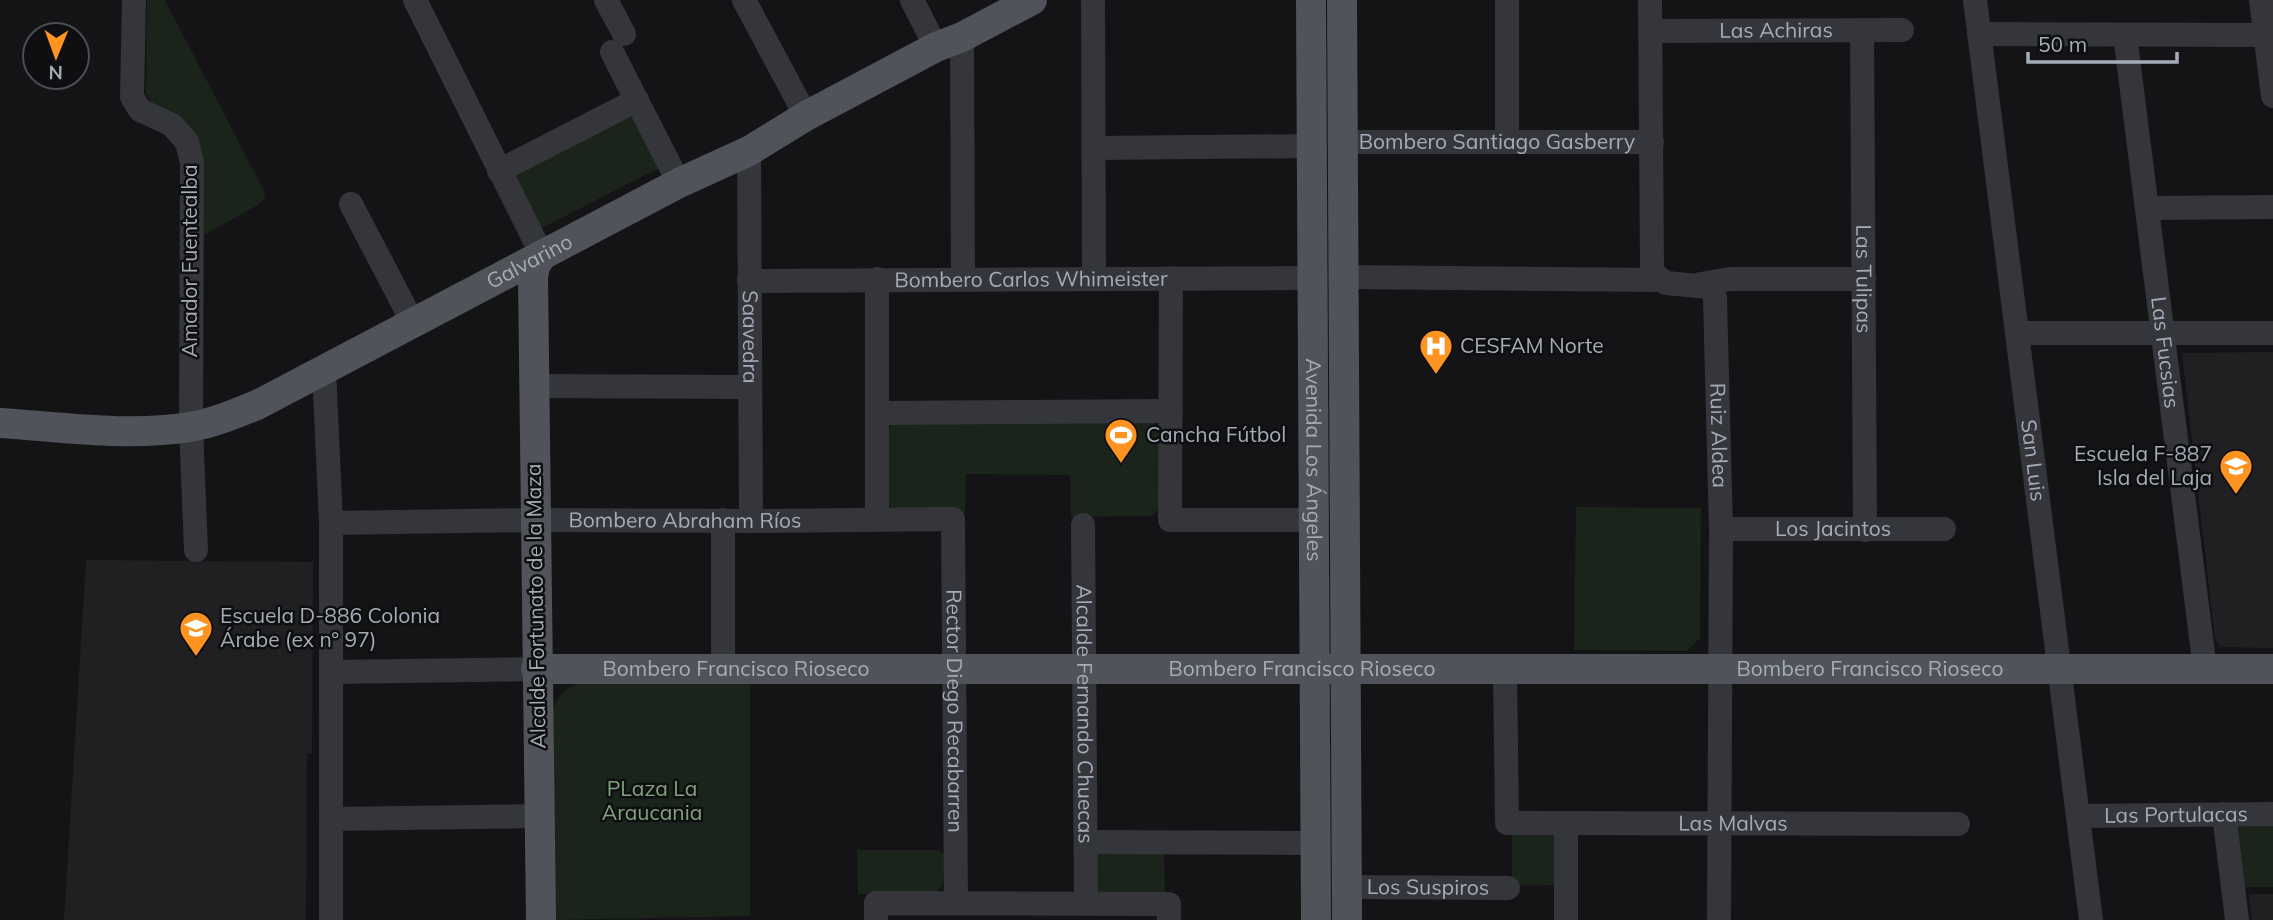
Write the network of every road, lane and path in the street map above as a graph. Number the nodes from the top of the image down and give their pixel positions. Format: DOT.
graph roads {
  1 [pos="134,0"];
  2 [pos="415,0"];
  3 [pos="607,0"];
  4 [pos="744,0"];
  5 [pos="912,0"];
  6 [pos="1032,0"];
  7 [pos="1093,0"];
  8 [pos="1311,0"];
  9 [pos="1342,0"];
  10 [pos="1507,0"];
  11 [pos="1650,0"];
  12 [pos="1975,0"];
  13 [pos="2261,0"];
  14 [pos="1902,30"];
  15 [pos="1650,31"];
  16 [pos="1862,31"];
  17 [pos="1979,34"];
  18 [pos="2126,35"];
  19 [pos="2265,35"];
  20 [pos="949,42"];
  21 [pos="2273,96"];
  22 [pos="637,100"];
  23 [pos="806,116"];
  24 [pos="1507,141"];
  25 [pos="1343,142"];
  26 [pos="1652,142"];
  27 [pos="1313,146"];
  28 [pos="1094,149"];
  29 [pos="749,151"];
  30 [pos="499,171"];
  31 [pos="679,183"];
  32 [pos="351,204"];
  33 [pos="2273,207"];
  34 [pos="2148,208"];
  35 [pos="542,255"];
  36 [pos="506,274"];
  37 [pos="1344,277"];
  38 [pos="1094,278"];
  39 [pos="1171,278"];
  40 [pos="1312,278"];
  41 [pos="877,279"];
  42 [pos="963,279"];
  43 [pos="1864,279"];
  44 [pos="1660,280"];
  45 [pos="749,281"];
  46 [pos="1700,284"];
  47 [pos="533,293"];
  48 [pos="413,323"];
  49 [pos="2273,333"];
  50 [pos="2017,334"];
  51 [pos="2163,334"];
  52 [pos="324,369"];
  53 [pos="534,386"];
  54 [pos="750,387"];
  55 [pos="1171,411"];
  56 [pos="877,413"];
  57 [pos="0,423"];
  58 [pos="191,427"];
  59 [pos="877,519"];
  60 [pos="953,519"];
  61 [pos="535,520"];
  62 [pos="723,520"];
  63 [pos="1313,520"];
  64 [pos="751,521"];
  65 [pos="331,523"];
  66 [pos="1083,524"];
  67 [pos="1721,529"];
  68 [pos="1944,529"];
  69 [pos="1865,530"];
  70 [pos="196,550"];
  71 [pos="536,669"];
  72 [pos="723,669"];
  73 [pos="954,669"];
  74 [pos="1085,669"];
  75 [pos="1315,669"];
  76 [pos="1345,669"];
  77 [pos="1505,669"];
  78 [pos="1719,669"];
  79 [pos="2205,669"];
  80 [pos="2273,669"];
  81 [pos="2059,670"];
  82 [pos="331,672"];
  83 [pos="2224,814"];
  84 [pos="2273,814"];
  85 [pos="539,816"];
  86 [pos="2078,816"];
  87 [pos="331,819"];
  88 [pos="1566,823"];
  89 [pos="1718,824"];
  90 [pos="1958,824"];
  91 [pos="1086,842"];
  92 [pos="1316,843"];
  93 [pos="1346,887"];
  94 [pos="1508,888"];
  95 [pos="956,903"];
  96 [pos="1086,903"];
  97 [pos="876,912"];
  98 [pos="1169,912"];
  99 [pos="331,920"];
  100 [pos="541,920"];
  101 [pos="1317,920"];
  102 [pos="1347,920"];
  103 [pos="1566,920"];
  104 [pos="1719,920"];
  105 [pos="2091,920"];
  106 [pos="2237,920"];
  1 -- 58 [label="street, Amador Fuentealba"];
  2 -- 30 [label="street"];
  3 -- 22 [label="street"];
  4 -- 23 [label="street"];
  5 -- 20 [label="street"];
  6 -- 20 [label="main road, Galvarino"];
  7 -- 28 [label="street"];
  8 -- 27 [label="main road, Avenida Los Ángeles"];
  9 -- 25 [label="main road, Avenida Los Ángeles"];
  10 -- 24 [label="street"];
  11 -- 15 [label="street"];
  12 -- 17 [label="street, San Luis"];
  13 -- 19 [label="street"];
  14 -- 16 [label="street, Las Achiras"];
  15 -- 16 [label="street, Las Achiras"];
  15 -- 26 [label="street"];
  16 -- 43 [label="street, Las Tulipas"];
  17 -- 18 [label="street"];
  17 -- 50 [label="street, San Luis"];
  18 -- 19 [label="street"];
  18 -- 34 [label="street, Las Fucsias"];
  19 -- 21 [label="street"];
  20 -- 23 [label="main road, Galvarino"];
  20 -- 42 [label="street"];
  22 -- 30 [label="street"];
  22 -- 31 [label="street"];
  23 -- 29 [label="main road, Galvarino"];
  24 -- 25 [label="street, Bombero Santiago Gasberry"];
  24 -- 26 [label="street, Bombero Santiago Gasberry"];
  25 -- 37 [label="main road, Avenida Los Ángeles"];
  26 -- 44 [label="street"];
  27 -- 28 [label="street"];
  27 -- 40 [label="main road, Avenida Los Ángeles"];
  28 -- 38 [label="street"];
  29 -- 31 [label="main road, Galvarino"];
  29 -- 45 [label="street, Saavedra"];
  30 -- 35 [label="street"];
  31 -- 35 [label="main road, Galvarino"];
  32 -- 48 [label="street"];
  33 -- 34 [label="street"];
  34 -- 51 [label="street, Las Fucsias"];
  35 -- 36 [label="main road, Galvarino"];
  35 -- 47 [label="main road, Alcalde Fortunato de la Maza"];
  36 -- 47 [label="main road"];
  36 -- 48 [label="main road, Galvarino"];
  37 -- 44 [label="street"];
  37 -- 76 [label="main road, Avenida Los Ángeles"];
  38 -- 39 [label="street, Bombero Carlos Whimeister"];
  38 -- 42 [label="street, Bombero Carlos Whimeister"];
  39 -- 40 [label="street, Bombero Carlos Whimeister"];
  39 -- 55 [label="street"];
  40 -- 63 [label="main road, Avenida Los Ángeles"];
  41 -- 42 [label="street, Bombero Carlos Whimeister"];
  41 -- 45 [label="street, Bombero Carlos Whimeister"];
  41 -- 56 [label="street"];
  43 -- 46 [label="street"];
  43 -- 69 [label="street, Las Tulipas"];
  44 -- 46 [label="street"];
  45 -- 54 [label="street, Saavedra"];
  46 -- 67 [label="street, Ruiz Aldea"];
  47 -- 53 [label="main road, Alcalde Fortunato de la Maza"];
  48 -- 52 [label="main road, Galvarino"];
  49 -- 51 [label="street"];
  50 -- 51 [label="street"];
  50 -- 81 [label="street, San Luis"];
  51 -- 79 [label="street, Las Fucsias"];
  52 -- 58 [label="main road, Galvarino"];
  52 -- 65 [label="street"];
  53 -- 54 [label="street"];
  53 -- 61 [label="main road, Alcalde Fortunato de la Maza"];
  54 -- 64 [label="street, Saavedra"];
  55 -- 56 [label="street"];
  55 -- 63 [label="street"];
  56 -- 59 [label="street"];
  57 -- 58 [label="main road, Galvarino"];
  58 -- 70 [label="street, Amador Fuentealba"];
  59 -- 60 [label="street, Bombero Abraham Ríos"];
  59 -- 64 [label="street, Bombero Abraham Ríos"];
  60 -- 73 [label="street, Rector Diego Recabarren"];
  61 -- 62 [label="street, Bombero Abraham Ríos"];
  61 -- 65 [label="street, Bombero Abraham Ríos"];
  61 -- 71 [label="main road, Alcalde Fortunato de la Maza"];
  62 -- 64 [label="street, Bombero Abraham Ríos"];
  62 -- 72 [label="street"];
  63 -- 75 [label="main road, Avenida Los Ángeles"];
  65 -- 82 [label="street"];
  66 -- 74 [label="street, Alcalde Fernando Chuecas"];
  67 -- 69 [label="street, Los Jacintos"];
  67 -- 78 [label="street, Ruiz Aldea"];
  68 -- 69 [label="street, Los Jacintos"];
  71 -- 72 [label="main road, Bombero Francisco Rioseco"];
  71 -- 82 [label="street, Bombero Francisco Rioseco"];
  71 -- 85 [label="main road, Alcalde Fortunato de la Maza"];
  72 -- 73 [label="main road, Bombero Francisco Rioseco"];
  73 -- 74 [label="main road, Bombero Francisco Rioseco"];
  73 -- 95 [label="street, Rector Diego Recabarren"];
  74 -- 75 [label="main road, Bombero Francisco Rioseco"];
  74 -- 91 [label="street, Alcalde Fernando Chuecas"];
  75 -- 76 [label="main road, Bombero Francisco Rioseco"];
  75 -- 92 [label="main road, Avenida Los Ángeles"];
  76 -- 77 [label="main road, Bombero Francisco Rioseco"];
  76 -- 93 [label="main road, Avenida Los Ángeles"];
  77 -- 78 [label="main road, Bombero Francisco Rioseco"];
  77 -- 88 [label="street, Las Malvas"];
  78 -- 81 [label="main road, Bombero Francisco Rioseco"];
  78 -- 89 [label="street, Ruiz Aldea"];
  79 -- 80 [label="main road, Bombero Francisco Rioseco"];
  79 -- 81 [label="main road, Bombero Francisco Rioseco"];
  81 -- 86 [label="street, San Luis"];
  82 -- 87 [label="street"];
  83 -- 84 [label="street, Las Portulacas"];
  83 -- 86 [label="street, Las Portulacas"];
  83 -- 106 [label="street"];
  85 -- 87 [label="street"];
  85 -- 100 [label="main road, Alcalde Fortunato de la Maza"];
  86 -- 105 [label="street, San Luis"];
  87 -- 99 [label="street"];
  88 -- 89 [label="street, Las Malvas"];
  88 -- 103 [label="street"];
  89 -- 90 [label="street, Las Malvas"];
  89 -- 104 [label="street, Ruiz Aldea"];
  91 -- 92 [label="street"];
  91 -- 96 [label="street, Alcalde Fernando Chuecas"];
  92 -- 101 [label="main road, Avenida Los Ángeles"];
  93 -- 94 [label="street, Los Suspiros"];
  93 -- 102 [label="main road, Avenida Los Ángeles"];
  95 -- 96 [label="street"];
  95 -- 97 [label="street"];
  96 -- 98 [label="street"];
}
